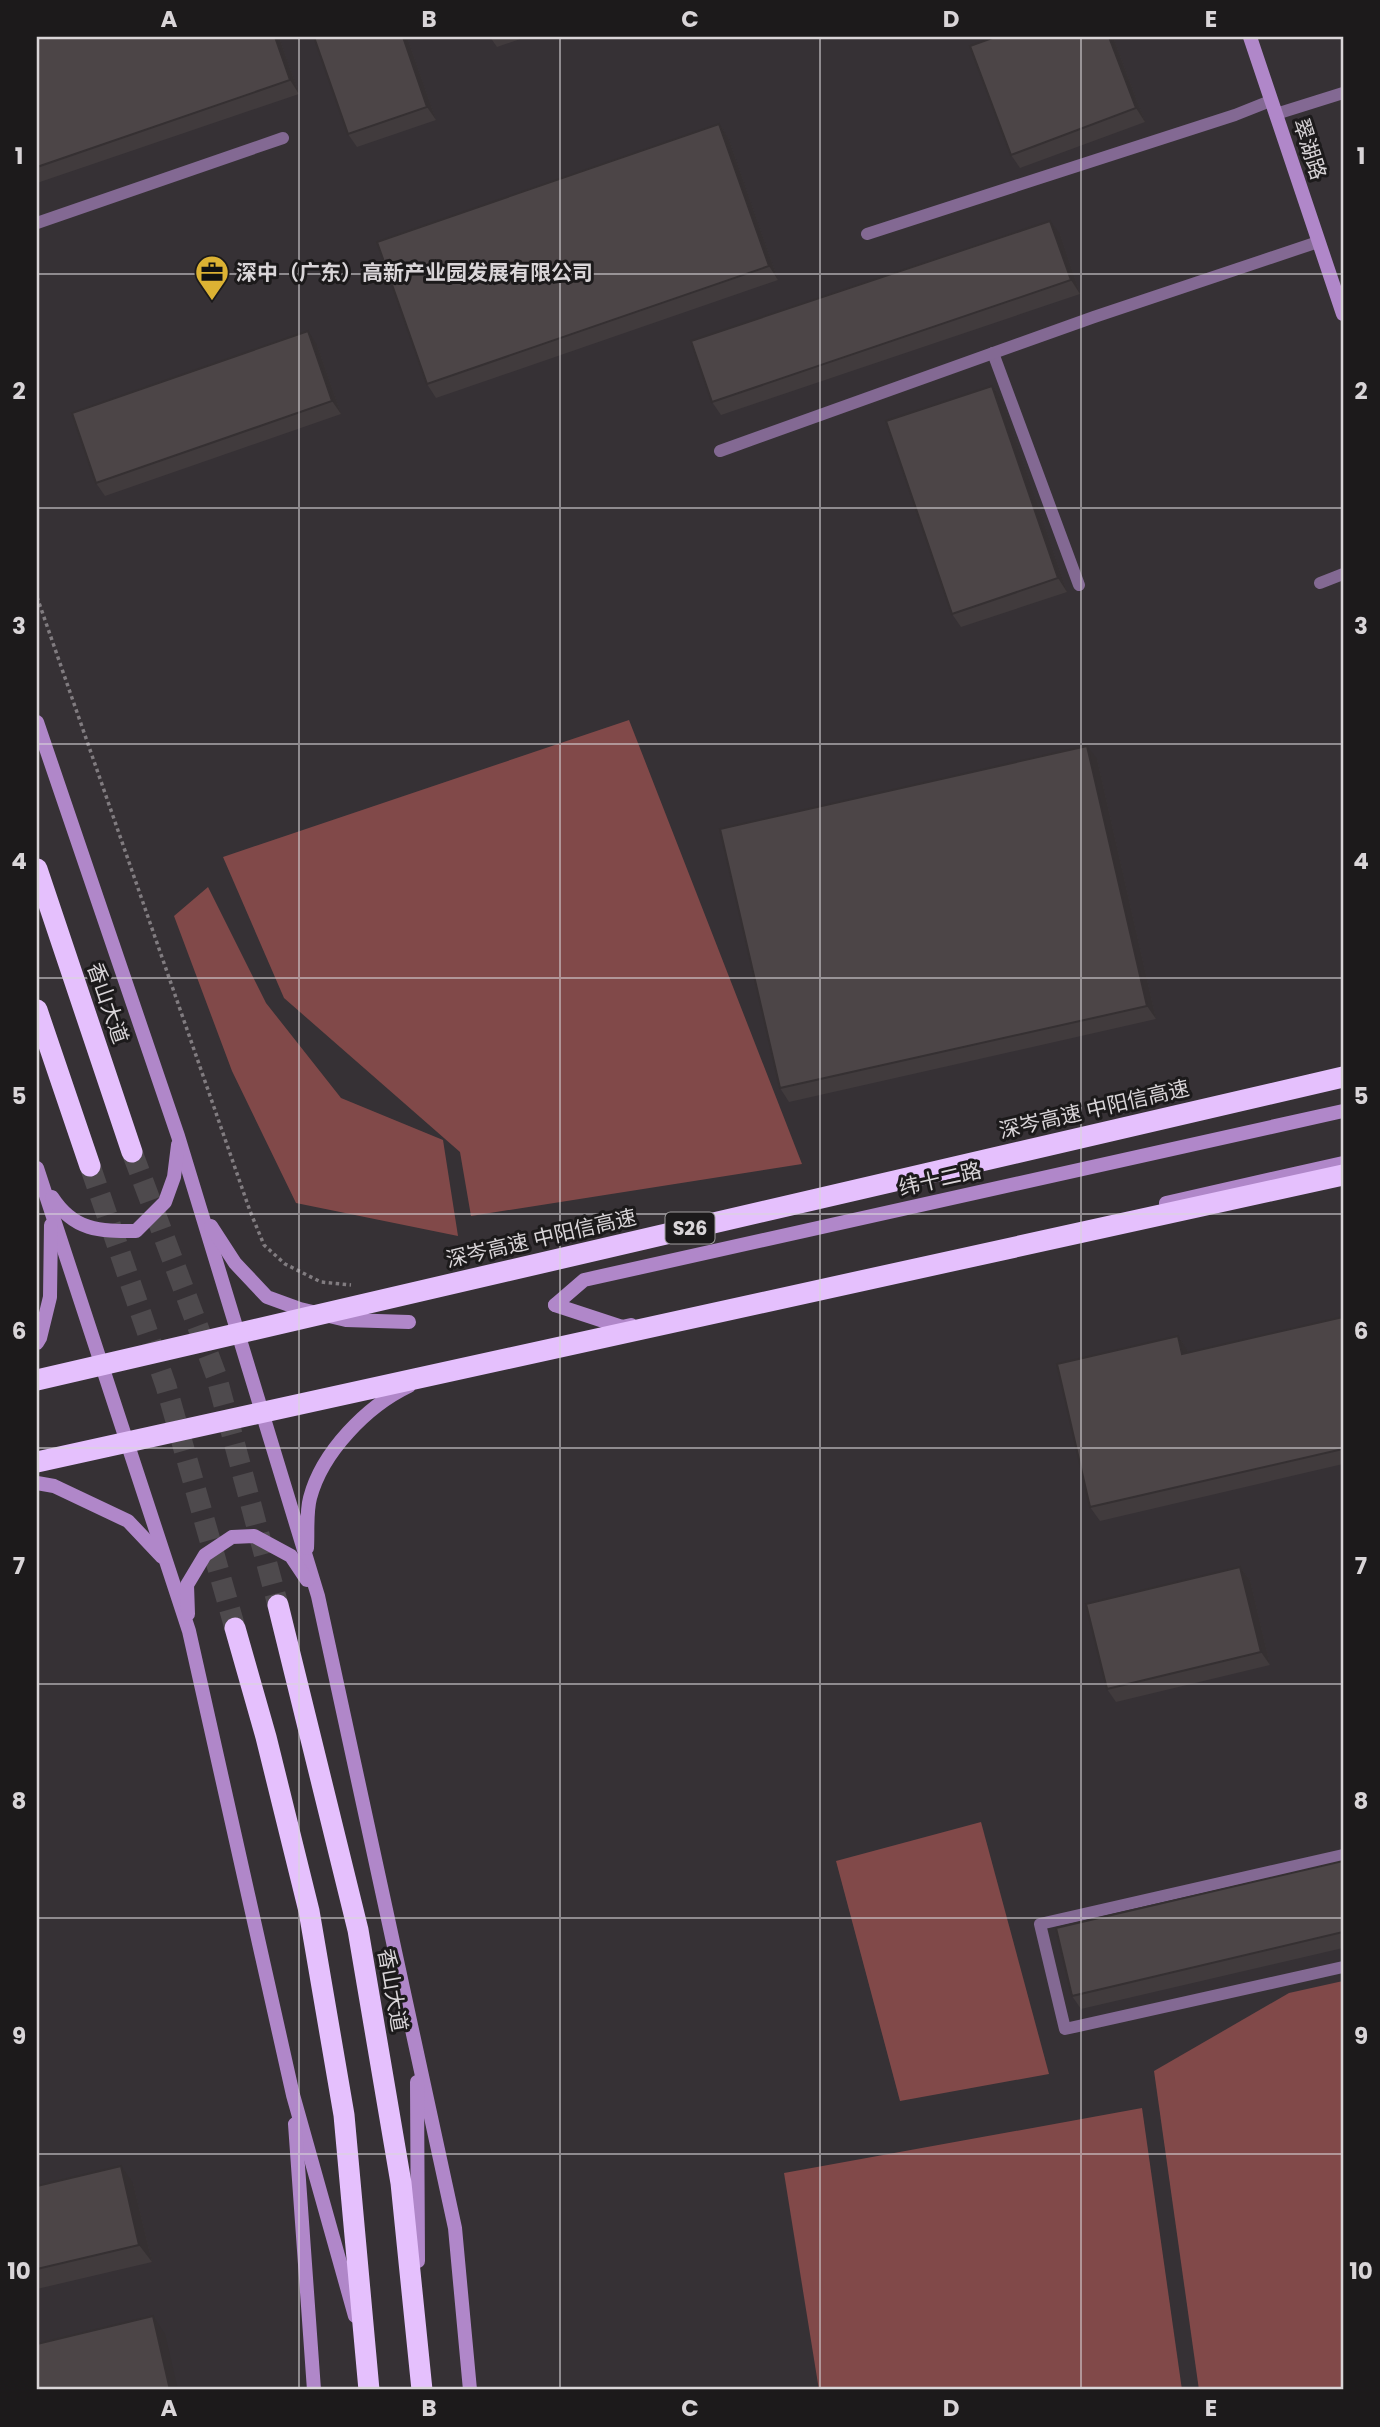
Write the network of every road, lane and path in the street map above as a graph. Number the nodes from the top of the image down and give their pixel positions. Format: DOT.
graph roads {
  1 [pos="1250,37"];
  2 [pos="1343,93"];
  3 [pos="1273,108"];
  4 [pos="282,138"];
  5 [pos="37,223"];
  6 [pos="867,233"];
  7 [pos="1318,242"];
  8 [pos="1342,304"];
  9 [pos="993,353"];
  10 [pos="720,451"];
  11 [pos="1343,575"];
  12 [pos="1320,583"];
  13 [pos="1079,585"];
  14 [pos="37,597"];
  15 [pos="37,722"];
  16 [pos="37,869"];
  17 [pos="37,1010"];
  18 [pos="1343,1077"];
  19 [pos="1343,1111"];
  20 [pos="178,1136"];
  21 [pos="132,1152"];
  22 [pos="1343,1163"];
  23 [pos="90,1166"];
  24 [pos="39,1175"];
  25 [pos="1343,1175"];
  26 [pos="50,1209"];
  27 [pos="202,1213"];
  28 [pos="351,1285"];
  29 [pos="409,1322"];
  30 [pos="37,1343"];
  31 [pos="451,1367"];
  32 [pos="37,1380"];
  33 [pos="37,1462"];
  34 [pos="37,1483"];
  35 [pos="307,1559"];
  36 [pos="166,1561"];
  37 [pos="318,1596"];
  38 [pos="278,1605"];
  39 [pos="234,1628"];
  40 [pos="189,1632"];
  41 [pos="1343,1855"];
  42 [pos="1343,1967"];
  43 [pos="417,2054"];
  44 [pos="293,2095"];
  45 [pos="418,2350"];
  46 [pos="366,2357"];
  47 [pos="314,2390"];
  48 [pos="369,2390"];
  49 [pos="422,2390"];
  50 [pos="470,2390"];
  1 -- 3 [label="main road, 翠湖路"];
  2 -- 3 [label="lane"];
  3 -- 6 [label="lane"];
  3 -- 7 [label="main road, 翠湖路"];
  4 -- 5 [label="lane"];
  7 -- 8 [label="main road, 翠湖路"];
  7 -- 9 [label="lane"];
  9 -- 10 [label="lane"];
  9 -- 13 [label="lane"];
  11 -- 12 [label="lane"];
  14 -- 28 [label="path"];
  15 -- 20 [label="main road"];
  16 -- 21 [label="highway, 香山大道"];
  17 -- 23 [label="highway"];
  18 -- 32 [label="highway, 深岑高速 中阳信高速 / S26, bridge"];
  19 -- 22 [label="main road, 纬十二路"];
  20 -- 24 [label="main road"];
  20 -- 27 [label="main road"];
  24 -- 26 [label="main road"];
  25 -- 33 [label="highway, bridge"];
  26 -- 30 [label="main road"];
  26 -- 36 [label="main road"];
  27 -- 29 [label="main road"];
  27 -- 35 [label="main road"];
  31 -- 35 [label="main road"];
  34 -- 36 [label="main road"];
  35 -- 37 [label="main road"];
  36 -- 40 [label="main road"];
  37 -- 40 [label="main road"];
  37 -- 43 [label="main road"];
  38 -- 45 [label="highway, 香山大道"];
  39 -- 46 [label="highway"];
  40 -- 44 [label="main road"];
  41 -- 42 [label="lane"];
  43 -- 45 [label="main road"];
  43 -- 50 [label="main road"];
  44 -- 46 [label="main road"];
  44 -- 47 [label="main road"];
  45 -- 49 [label="highway, 香山大道"];
  46 -- 48 [label="highway"];
}
